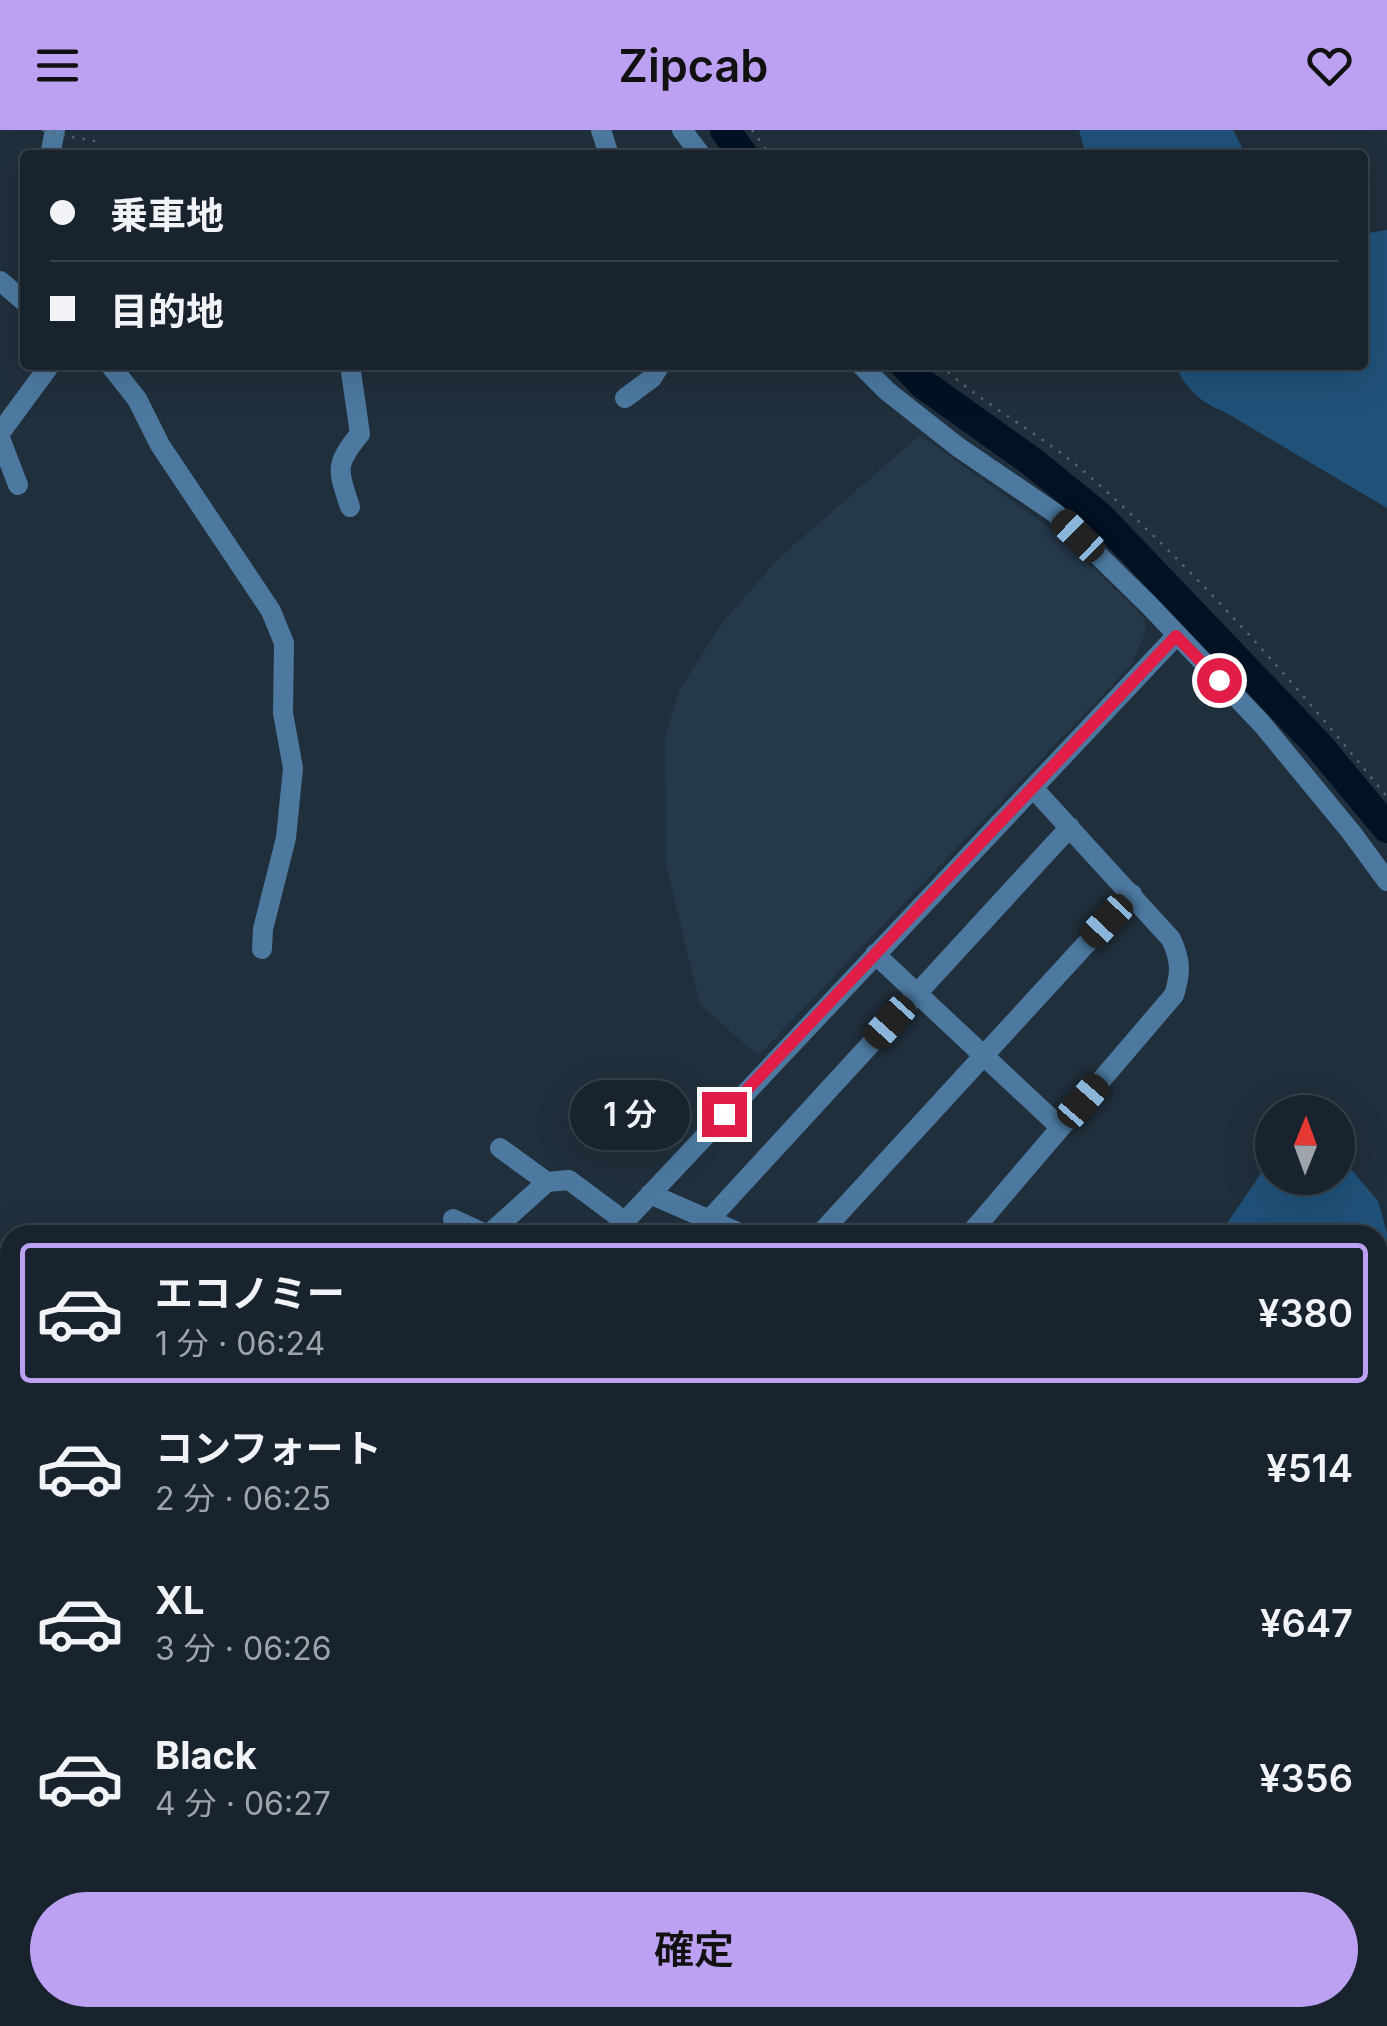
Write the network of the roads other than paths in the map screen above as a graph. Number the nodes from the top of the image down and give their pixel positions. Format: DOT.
graph roads {
  1 [pos="682,130"];
  2 [pos="697,150"];
  3 [pos="0,281"];
  4 [pos="20,298"];
  5 [pos="46,370"];
  6 [pos="114,370"];
  7 [pos="351,370"];
  8 [pos="657,370"];
  9 [pos="867,370"];
  10 [pos="625,398"];
  11 [pos="0,436"];
  12 [pos="18,485"];
  13 [pos="350,507"];
  14 [pos="1176,636"];
  15 [pos="1034,789"];
  16 [pos="1070,827"];
  17 [pos="1387,881"];
  18 [pos="1132,894"];
  19 [pos="262,949"];
  20 [pos="875,954"];
  21 [pos="916,993"];
  22 [pos="982,1054"];
  23 [pos="1060,1127"];
  24 [pos="500,1148"];
  25 [pos="547,1182"];
  26 [pos="650,1194"];
  27 [pos="453,1219"];
  28 [pos="708,1220"];
  29 [pos="466,1225"];
  30 [pos="499,1225"];
  31 [pos="615,1225"];
  32 [pos="621,1225"];
  33 [pos="720,1225"];
  34 [pos="828,1225"];
  35 [pos="977,1225"];
  1 -- 2 [label="street"];
  3 -- 4 [label="street"];
  5 -- 11 [label="street"];
  6 -- 19 [label="street"];
  7 -- 13 [label="street"];
  8 -- 10 [label="street"];
  9 -- 14 [label="street"];
  11 -- 12 [label="street"];
  14 -- 15 [label="street"];
  14 -- 17 [label="street"];
  15 -- 16 [label="street"];
  15 -- 20 [label="street"];
  16 -- 18 [label="street"];
  16 -- 21 [label="street"];
  18 -- 22 [label="street"];
  18 -- 23 [label="street"];
  20 -- 21 [label="street"];
  20 -- 26 [label="street"];
  21 -- 22 [label="street"];
  21 -- 28 [label="street"];
  22 -- 23 [label="street"];
  22 -- 34 [label="street"];
  23 -- 35 [label="street"];
  24 -- 25 [label="street"];
  25 -- 30 [label="street"];
  25 -- 31 [label="street"];
  26 -- 28 [label="street"];
  26 -- 32 [label="street"];
  27 -- 29 [label="street"];
  28 -- 33 [label="street"];
}
